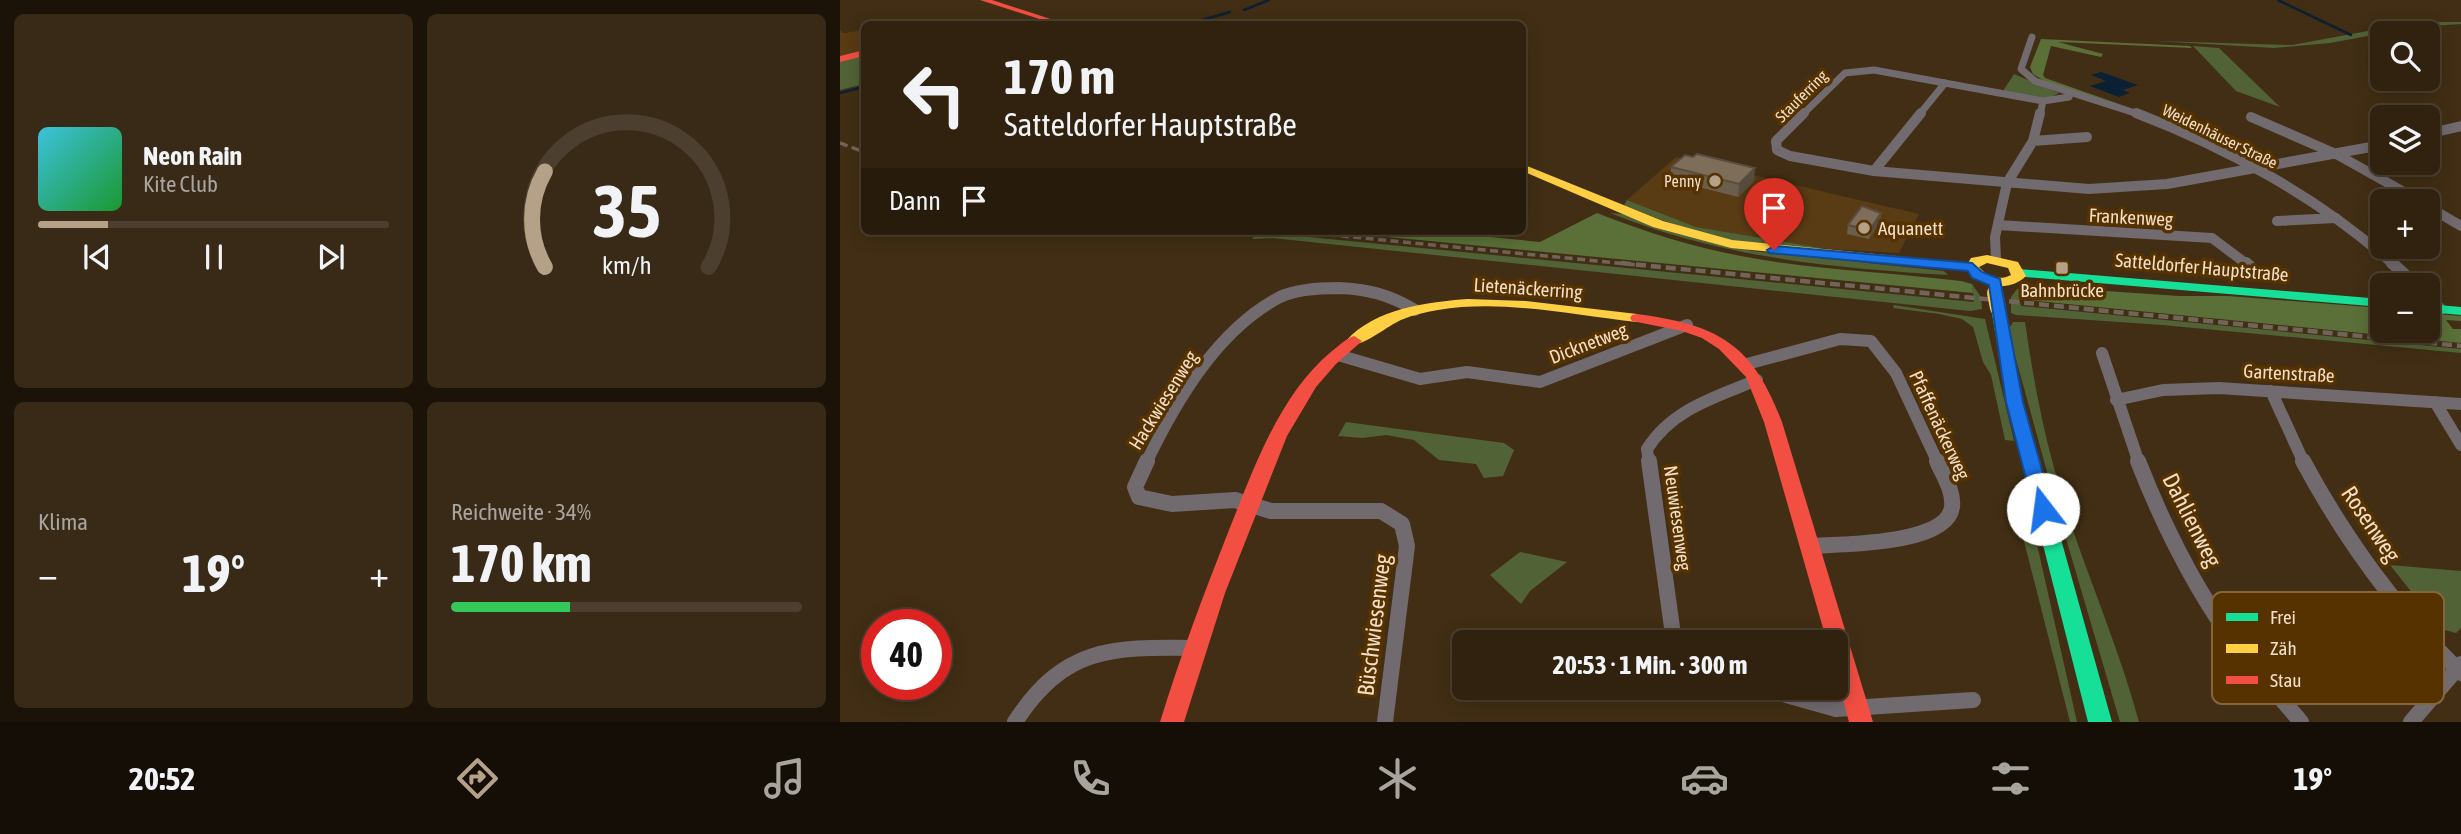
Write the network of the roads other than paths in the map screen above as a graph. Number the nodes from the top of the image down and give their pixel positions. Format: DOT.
graph roads {
  1 [pos="984,0"];
  2 [pos="1052,21"];
  3 [pos="2032,37"];
  4 [pos="861,54"];
  5 [pos="840,59"];
  6 [pos="1945,83"];
  7 [pos="2074,96"];
  8 [pos="2043,100"];
  9 [pos="2251,117"];
  10 [pos="2461,126"];
  11 [pos="2440,131"];
  12 [pos="2087,137"];
  13 [pos="2033,141"];
  14 [pos="2370,148"];
  15 [pos="2338,155"];
  16 [pos="2255,168"];
  17 [pos="1526,169"];
  18 [pos="1874,171"];
  19 [pos="2007,183"];
  20 [pos="2399,189"];
  21 [pos="2440,214"];
  22 [pos="2337,218"];
  23 [pos="2277,221"];
  24 [pos="1998,225"];
  25 [pos="2461,226"];
  26 [pos="1996,259"];
  27 [pos="1972,267"];
  28 [pos="2253,269"];
  29 [pos="2020,273"];
  30 [pos="2402,273"];
  31 [pos="1996,294"];
  32 [pos="2370,302"];
  33 [pos="2440,309"];
  34 [pos="1415,310"];
  35 [pos="2461,311"];
  36 [pos="1687,325"];
  37 [pos="2102,352"];
  38 [pos="1338,355"];
  39 [pos="1746,364"];
  40 [pos="1757,380"];
  41 [pos="2271,391"];
  42 [pos="2116,400"];
  43 [pos="2435,402"];
  44 [pos="2461,404"];
  45 [pos="2461,445"];
  46 [pos="1249,504"];
  47 [pos="1812,546"];
  48 [pos="2390,592"];
  49 [pos="2212,606"];
  50 [pos="1672,630"];
  51 [pos="1193,648"];
  52 [pos="2444,653"];
  53 [pos="2459,668"];
  54 [pos="2444,685"];
  55 [pos="1804,700"];
  56 [pos="1973,700"];
  57 [pos="2286,704"];
  58 [pos="2427,704"];
  59 [pos="1859,716"];
  60 [pos="1014,722"];
  61 [pos="1172,722"];
  62 [pos="1385,722"];
  63 [pos="2100,722"];
  64 [pos="2301,722"];
  65 [pos="2411,722"];
  1 -- 2 [label="street"];
  3 -- 7 [label="street, Weidenhäuser Straße"];
  4 -- 5 [label="street"];
  6 -- 8 [label="street, Stauferring"];
  6 -- 18 [label="street"];
  6 -- 18 [label="street, Stauferring"];
  7 -- 8 [label="street, Stauferring"];
  7 -- 16 [label="street, Weidenhäuser Straße"];
  8 -- 13 [label="street"];
  9 -- 15 [label="street"];
  10 -- 11 [label="street"];
  12 -- 13 [label="street"];
  13 -- 19 [label="street"];
  14 -- 15 [label="street, Stauferring"];
  15 -- 16 [label="street, Stauferring"];
  15 -- 20 [label="street"];
  16 -- 19 [label="street, Stauferring"];
  16 -- 22 [label="street, Weidenhäuser Straße"];
  17 -- 27 [label="street"];
  18 -- 19 [label="street, Stauferring"];
  19 -- 24 [label="street"];
  21 -- 25 [label="street"];
  22 -- 23 [label="street"];
  22 -- 30 [label="street, Weidenhäuser Straße"];
  24 -- 26 [label="street"];
  24 -- 28 [label="street, Frankenweg"];
  26 -- 27 [label="street"];
  26 -- 29 [label="street"];
  27 -- 31 [label="street"];
  29 -- 31 [label="street"];
  29 -- 32 [label="street, Satteldorfer Hauptstraße"];
  31 -- 63 [label="street"];
  33 -- 35 [label="street"];
  34 -- 36 [label="street, Lietenäckerring"];
  34 -- 38 [label="street, Lietenäckerring"];
  34 -- 46 [label="street, Hackwiesenweg"];
  36 -- 38 [label="street, Dicknetweg"];
  36 -- 39 [label="street, Lietenäckerring"];
  37 -- 42 [label="street, Dahlienweg"];
  38 -- 46 [label="street, Lietenäckerring"];
  39 -- 40 [label="street, Lietenäckerring"];
  39 -- 47 [label="street, Pfaffenäckerweg"];
  40 -- 47 [label="street, Lietenäckerring"];
  40 -- 50 [label="street, Neuwiesenweg"];
  41 -- 42 [label="street, Gartenstraße"];
  41 -- 43 [label="street, Gartenstraße"];
  41 -- 48 [label="street, Rosenweg"];
  42 -- 49 [label="street, Dahlienweg"];
  43 -- 44 [label="street, Gartenstraße"];
  43 -- 45 [label="street"];
  46 -- 51 [label="street, Lietenäckerring"];
  46 -- 62 [label="street, Büschwiesenweg"];
  47 -- 59 [label="street, Lietenäckerring"];
  51 -- 60 [label="street"];
  51 -- 61 [label="street, Lietenäckerring"];
  52 -- 53 [label="street, Rosenweg"];
  53 -- 54 [label="street"];
  55 -- 59 [label="street"];
  56 -- 59 [label="street"];
  57 -- 64 [label="street, Dahlienweg"];
  58 -- 65 [label="street"];
}
